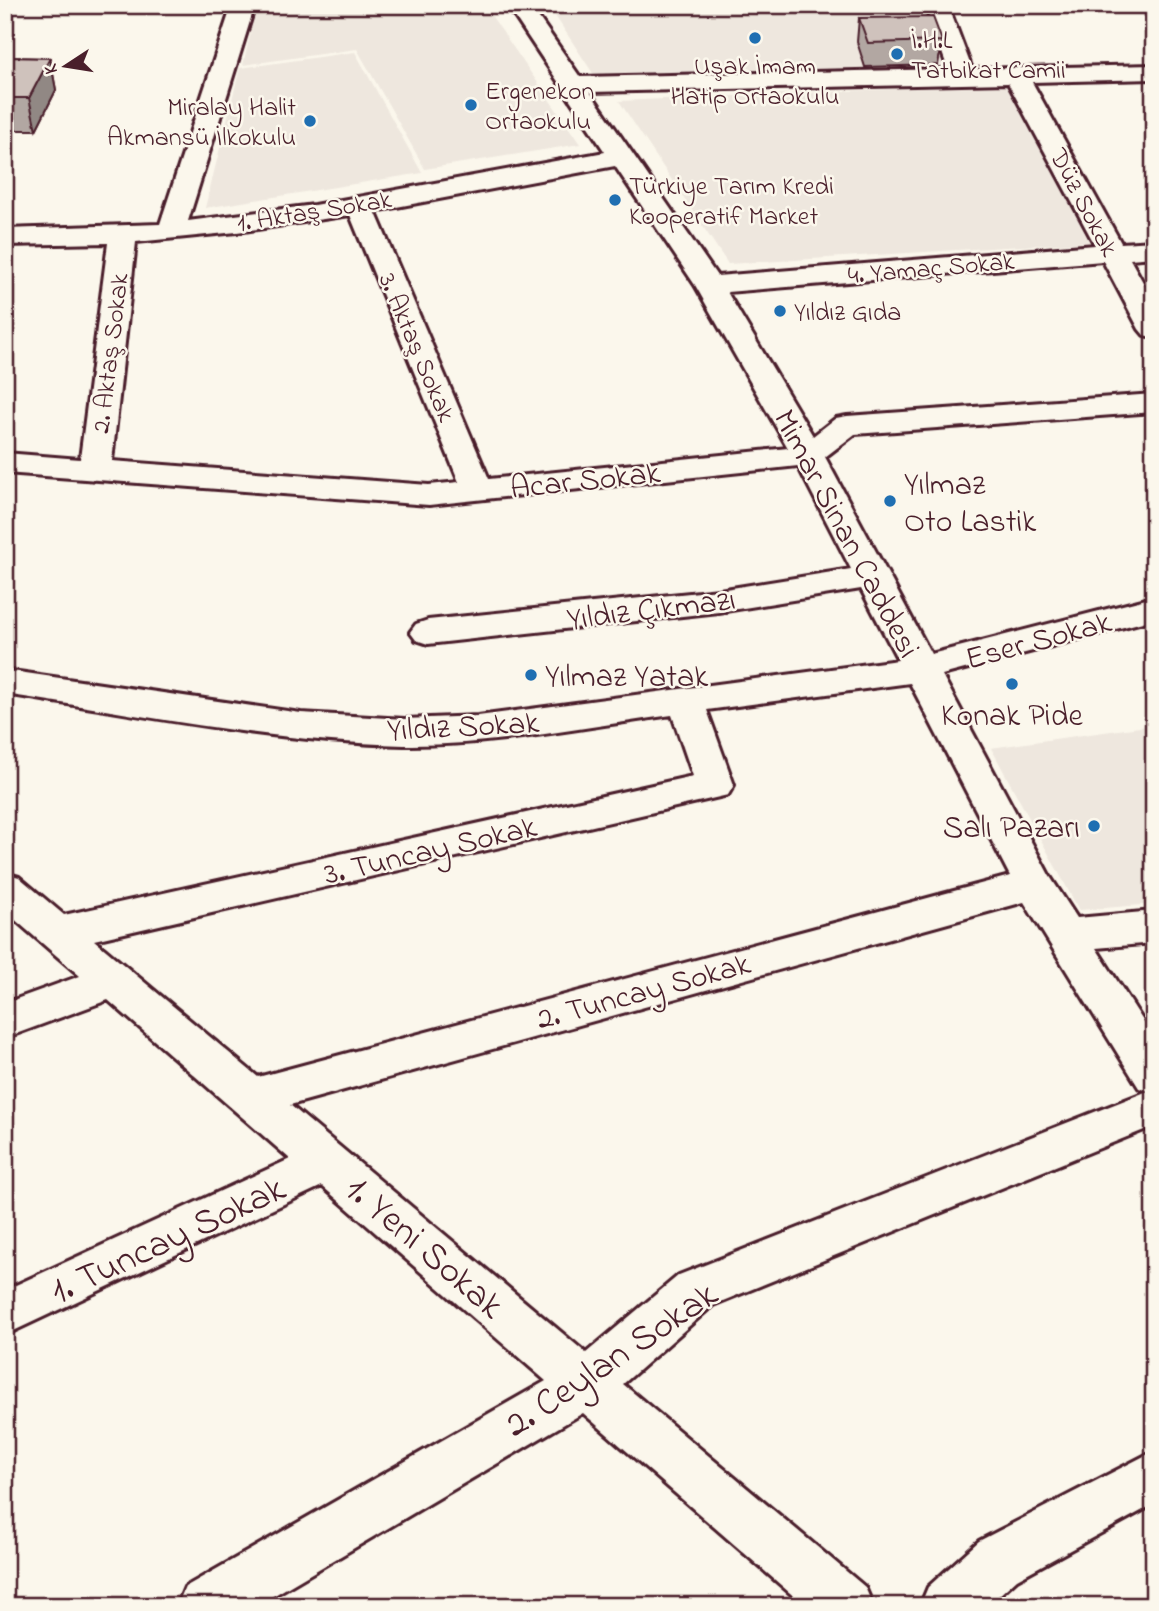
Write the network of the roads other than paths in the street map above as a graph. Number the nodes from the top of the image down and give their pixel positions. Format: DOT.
graph roads {
  1 [pos="244,5"];
  2 [pos="518,5"];
  3 [pos="936,5"];
  4 [pos="1154,72"];
  5 [pos="1016,75"];
  6 [pos="963,77"];
  7 [pos="571,85"];
  8 [pos="620,157"];
  9 [pos="359,204"];
  10 [pos="172,231"];
  11 [pos="5,236"];
  12 [pos="123,236"];
  13 [pos="1154,249"];
  14 [pos="1112,253"];
  15 [pos="709,285"];
  16 [pos="1154,329"];
  17 [pos="1154,403"];
  18 [pos="808,455"];
  19 [pos="5,463"];
  20 [pos="95,469"];
  21 [pos="478,490"];
  22 [pos="873,576"];
  23 [pos="1154,608"];
  24 [pos="428,632"];
  25 [pos="921,669"];
  26 [pos="5,682"];
  27 [pos="686,703"];
  28 [pos="1034,884"];
  29 [pos="5,888"];
  30 [pos="1154,927"];
  31 [pos="60,932"];
  32 [pos="1066,935"];
  33 [pos="115,980"];
  34 [pos="5,1021"];
  35 [pos="1154,1075"];
  36 [pos="252,1097"];
  37 [pos="1154,1107"];
  38 [pos="328,1162"];
  39 [pos="5,1313"];
  40 [pos="586,1384"];
  41 [pos="1154,1476"];
  42 [pos="204,1606"];
  43 [pos="846,1606"];
  44 [pos="947,1606"];
  1 -- 10 [label="street"];
  2 -- 7 [label="street, Mimar Sinan Caddesi"];
  3 -- 6 [label="street"];
  4 -- 5 [label="street"];
  5 -- 6 [label="street"];
  5 -- 14 [label="street, Düz Sokak"];
  6 -- 7 [label="street"];
  7 -- 8 [label="street, Mimar Sinan Caddesi"];
  8 -- 9 [label="street, 1. Aktaş Sokak"];
  8 -- 15 [label="street, Mimar Sinan Caddesi"];
  9 -- 10 [label="street, 1. Aktaş Sokak"];
  9 -- 21 [label="street, 3. Aktaş Sokak"];
  10 -- 12 [label="street, 1. Aktaş Sokak"];
  11 -- 12 [label="street, 1. Aktaş Sokak"];
  12 -- 20 [label="street, 2. Aktaş Sokak"];
  13 -- 14 [label="street, 4. Yamaç Sokak"];
  14 -- 15 [label="street, 4. Yamaç Sokak"];
  14 -- 16 [label="street, Düz Sokak"];
  15 -- 18 [label="street, Mimar Sinan Caddesi"];
  17 -- 18 [label="street"];
  18 -- 21 [label="street, Acar Sokak"];
  18 -- 22 [label="street, Mimar Sinan Caddesi"];
  19 -- 20 [label="street, Acar Sokak"];
  20 -- 21 [label="street, Acar Sokak"];
  22 -- 24 [label="street, Yıldız Çıkmazı"];
  22 -- 25 [label="street, Mimar Sinan Caddesi"];
  23 -- 25 [label="street, Eser Sokak"];
  25 -- 27 [label="street, Yıldız Sokak"];
  25 -- 28 [label="street, Mimar Sinan Caddesi"];
  26 -- 27 [label="street, Yıldız Sokak"];
  27 -- 31 [label="street, 3. Tuncay Sokak"];
  28 -- 32 [label="street, Mimar Sinan Caddesi"];
  28 -- 36 [label="street, 2. Tuncay Sokak"];
  29 -- 31 [label="street, 1. Yeni Sokak"];
  30 -- 32 [label="street"];
  31 -- 33 [label="street, 1. Yeni Sokak"];
  32 -- 35 [label="street, Mimar Sinan Caddesi"];
  33 -- 34 [label="street"];
  33 -- 36 [label="street, 1. Yeni Sokak"];
  36 -- 38 [label="street, 1. Yeni Sokak"];
  37 -- 40 [label="street, 2. Ceylan Sokak"];
  38 -- 39 [label="street, 1. Tuncay Sokak"];
  38 -- 40 [label="street, 1. Yeni Sokak"];
  40 -- 42 [label="street, 2. Ceylan Sokak"];
  40 -- 43 [label="street, 1. Yeni Sokak"];
  41 -- 44 [label="street"];
}
